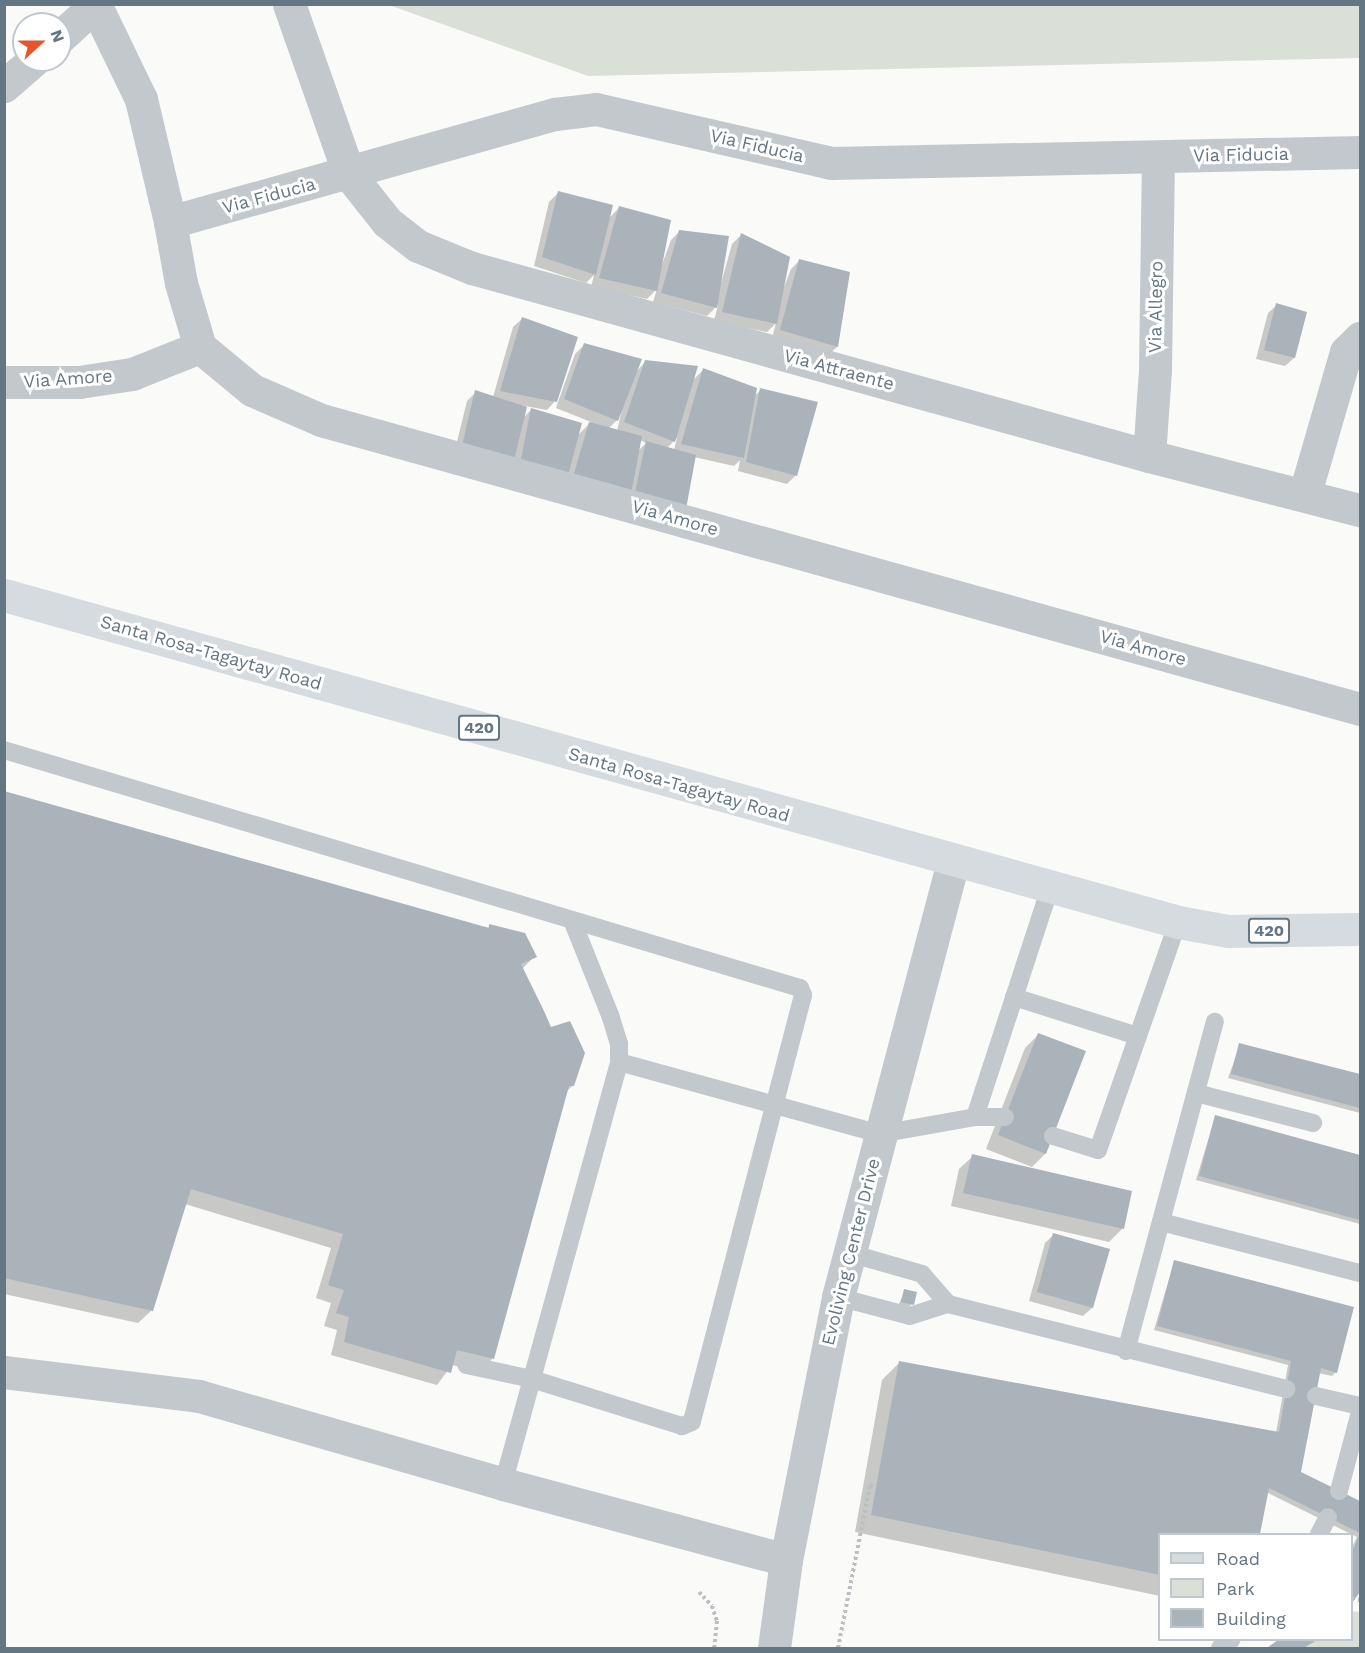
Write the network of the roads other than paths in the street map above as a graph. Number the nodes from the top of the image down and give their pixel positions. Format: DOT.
graph roads {
  1 [pos="290,4"];
  2 [pos="95,5"];
  3 [pos="72,26"];
  4 [pos="20,72"];
  5 [pos="4,86"];
  6 [pos="1360,152"];
  7 [pos="1158,157"];
  8 [pos="349,174"];
  9 [pos="170,222"];
  10 [pos="1360,338"];
  11 [pos="200,347"];
  12 [pos="4,382"];
  13 [pos="1149,456"];
  14 [pos="1305,493"];
  15 [pos="1360,510"];
  16 [pos="4,595"];
  17 [pos="1360,709"];
  18 [pos="4,750"];
  19 [pos="953,861"];
  20 [pos="1050,888"];
  21 [pos="572,920"];
  22 [pos="1178,922"];
  23 [pos="1360,929"];
  24 [pos="1014,997"];
  25 [pos="1215,1022"];
  26 [pos="1138,1036"];
  27 [pos="619,1062"];
  28 [pos="1196,1094"];
  29 [pos="774,1106"];
  30 [pos="975,1117"];
  31 [pos="1005,1117"];
  32 [pos="1313,1123"];
  33 [pos="880,1134"];
  34 [pos="1053,1136"];
  35 [pos="1161,1222"];
  36 [pos="849,1253"];
  37 [pos="1360,1272"];
  38 [pos="838,1297"];
  39 [pos="948,1304"];
  40 [pos="1126,1351"];
  41 [pos="466,1365"];
  42 [pos="4,1372"];
  43 [pos="532,1379"];
  44 [pos="1286,1389"];
  45 [pos="1316,1396"];
  46 [pos="1360,1406"];
  47 [pos="1360,1412"];
  48 [pos="503,1484"];
  49 [pos="1339,1491"];
  50 [pos="1328,1517"];
  51 [pos="1319,1533"];
  52 [pos="786,1560"];
  53 [pos="774,1648"];
  1 -- 8 [label="street"];
  2 -- 3 [label="street"];
  2 -- 9 [label="street"];
  4 -- 5 [label="street"];
  6 -- 7 [label="street, Via Fiducia"];
  7 -- 8 [label="street, Via Fiducia"];
  7 -- 13 [label="street, Via Allegro"];
  8 -- 9 [label="street, Via Fiducia"];
  8 -- 13 [label="street, Via Attraente"];
  9 -- 11 [label="street"];
  10 -- 14 [label="street"];
  11 -- 12 [label="street, Via Amore"];
  11 -- 17 [label="street, Via Amore"];
  13 -- 14 [label="street, Via Attraente"];
  14 -- 15 [label="street, Via Attraente"];
  16 -- 19 [label="main road, Santa Rosa-Tagaytay Road / 420"];
  18 -- 21 [label="lane"];
  19 -- 20 [label="main road, Santa Rosa-Tagaytay Road / 420"];
  19 -- 33 [label="street, Evoliving Center Drive"];
  20 -- 22 [label="main road, Santa Rosa-Tagaytay Road / 420"];
  20 -- 24 [label="lane"];
  21 -- 27 [label="lane"];
  21 -- 29 [label="lane"];
  22 -- 23 [label="main road, Santa Rosa-Tagaytay Road / 420"];
  22 -- 26 [label="lane"];
  24 -- 26 [label="lane"];
  24 -- 30 [label="lane"];
  25 -- 28 [label="lane"];
  26 -- 34 [label="lane"];
  27 -- 29 [label="lane"];
  27 -- 43 [label="lane"];
  28 -- 32 [label="lane"];
  28 -- 35 [label="lane"];
  29 -- 33 [label="lane"];
  29 -- 43 [label="lane"];
  30 -- 31 [label="lane"];
  30 -- 33 [label="lane"];
  33 -- 36 [label="street, Evoliving Center Drive"];
  35 -- 37 [label="lane"];
  35 -- 40 [label="lane"];
  36 -- 38 [label="street, Evoliving Center Drive"];
  36 -- 39 [label="lane"];
  38 -- 39 [label="lane"];
  38 -- 52 [label="street, Evoliving Center Drive"];
  39 -- 40 [label="lane"];
  40 -- 44 [label="lane"];
  41 -- 43 [label="lane"];
  42 -- 48 [label="street"];
  43 -- 48 [label="lane"];
  45 -- 46 [label="lane"];
  47 -- 49 [label="lane"];
  48 -- 52 [label="street"];
  50 -- 51 [label="lane"];
  52 -- 53 [label="street, Evoliving Center Drive"];
}
